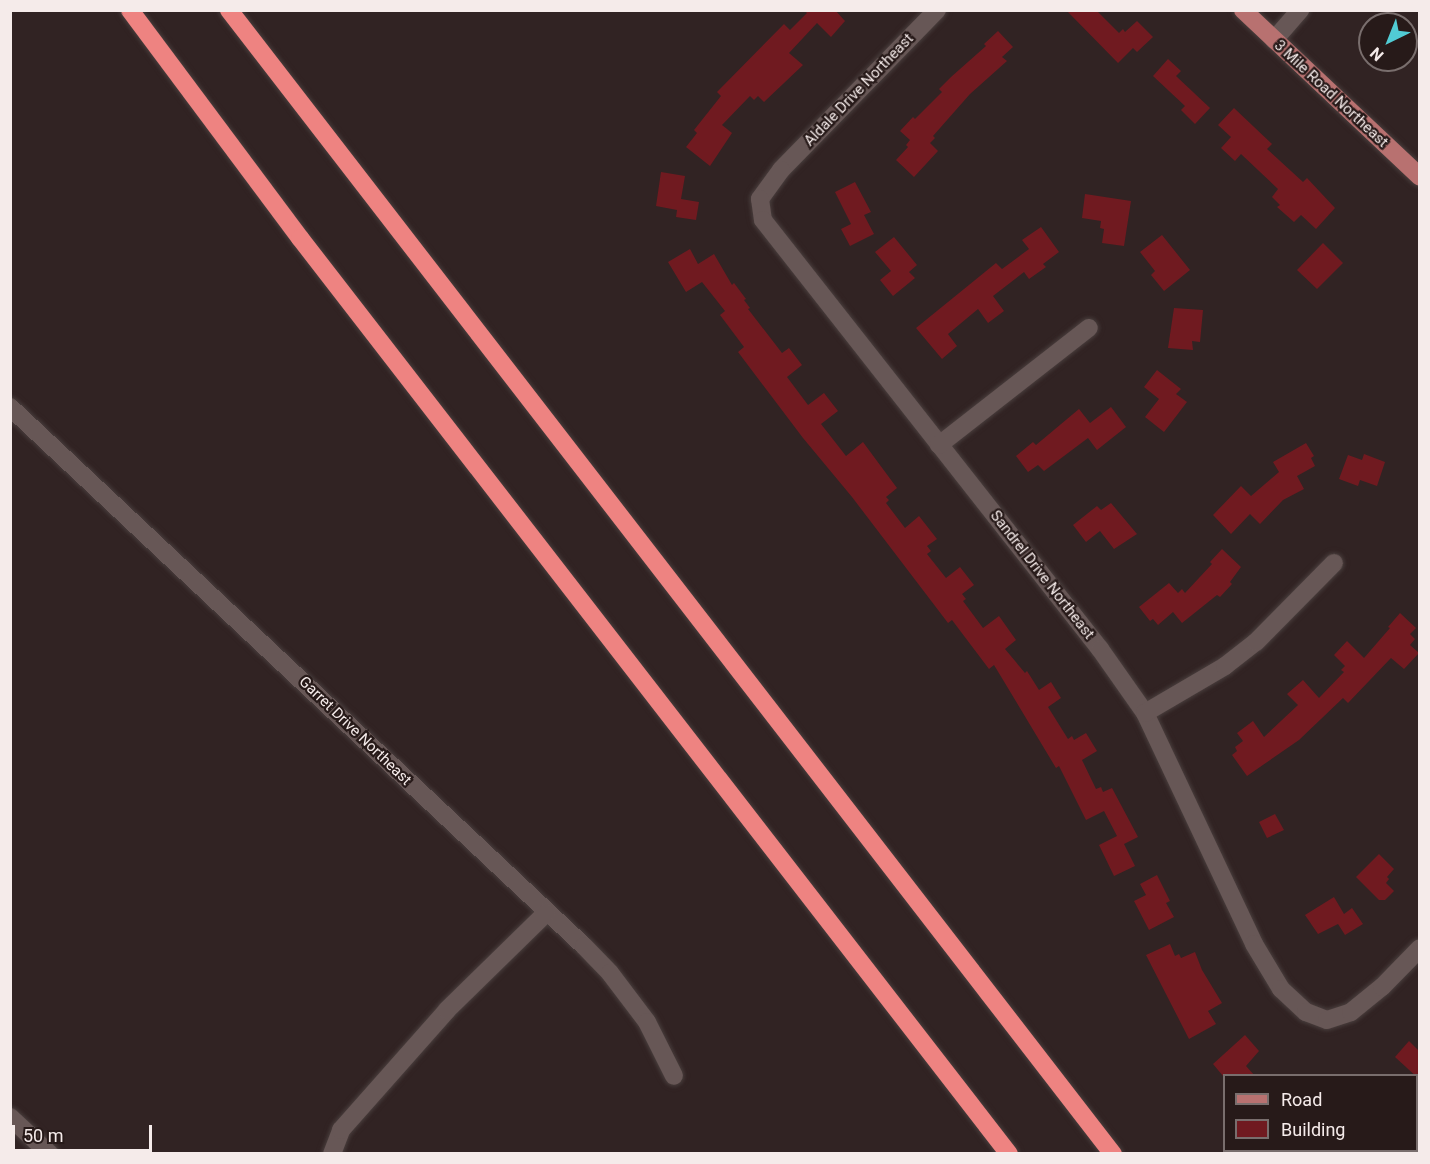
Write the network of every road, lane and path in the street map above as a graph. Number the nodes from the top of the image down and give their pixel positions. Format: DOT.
graph roads {
  1 [pos="130,10"];
  2 [pos="229,10"];
  3 [pos="937,10"];
  4 [pos="1243,10"];
  5 [pos="1300,10"];
  6 [pos="1274,40"];
  7 [pos="781,170"];
  8 [pos="1419,177"];
  9 [pos="1089,328"];
  10 [pos="10,406"];
  11 [pos="939,445"];
  12 [pos="1334,563"];
  13 [pos="1145,713"];
  14 [pos="546,913"];
  15 [pos="1419,948"];
  16 [pos="674,1076"];
  17 [pos="10,1117"];
  18 [pos="50,1154"];
  19 [pos="332,1154"];
  20 [pos="1009,1154"];
  21 [pos="1113,1154"];
  1 -- 20 [label="highway"];
  2 -- 21 [label="highway"];
  3 -- 7 [label="street, Aldale Drive Northeast"];
  4 -- 6 [label="main road, 3 Mile Road Northeast"];
  5 -- 6 [label="street"];
  6 -- 8 [label="main road, 3 Mile Road Northeast"];
  7 -- 11 [label="street, Sandrel Drive Northeast"];
  9 -- 11 [label="street"];
  10 -- 14 [label="street, Garret Drive Northeast"];
  11 -- 13 [label="street, Sandrel Drive Northeast"];
  12 -- 13 [label="street"];
  13 -- 15 [label="street, Sandrel Drive Northeast"];
  14 -- 16 [label="street, Garret Drive Northeast"];
  14 -- 19 [label="street"];
  17 -- 18 [label="street"];
}
